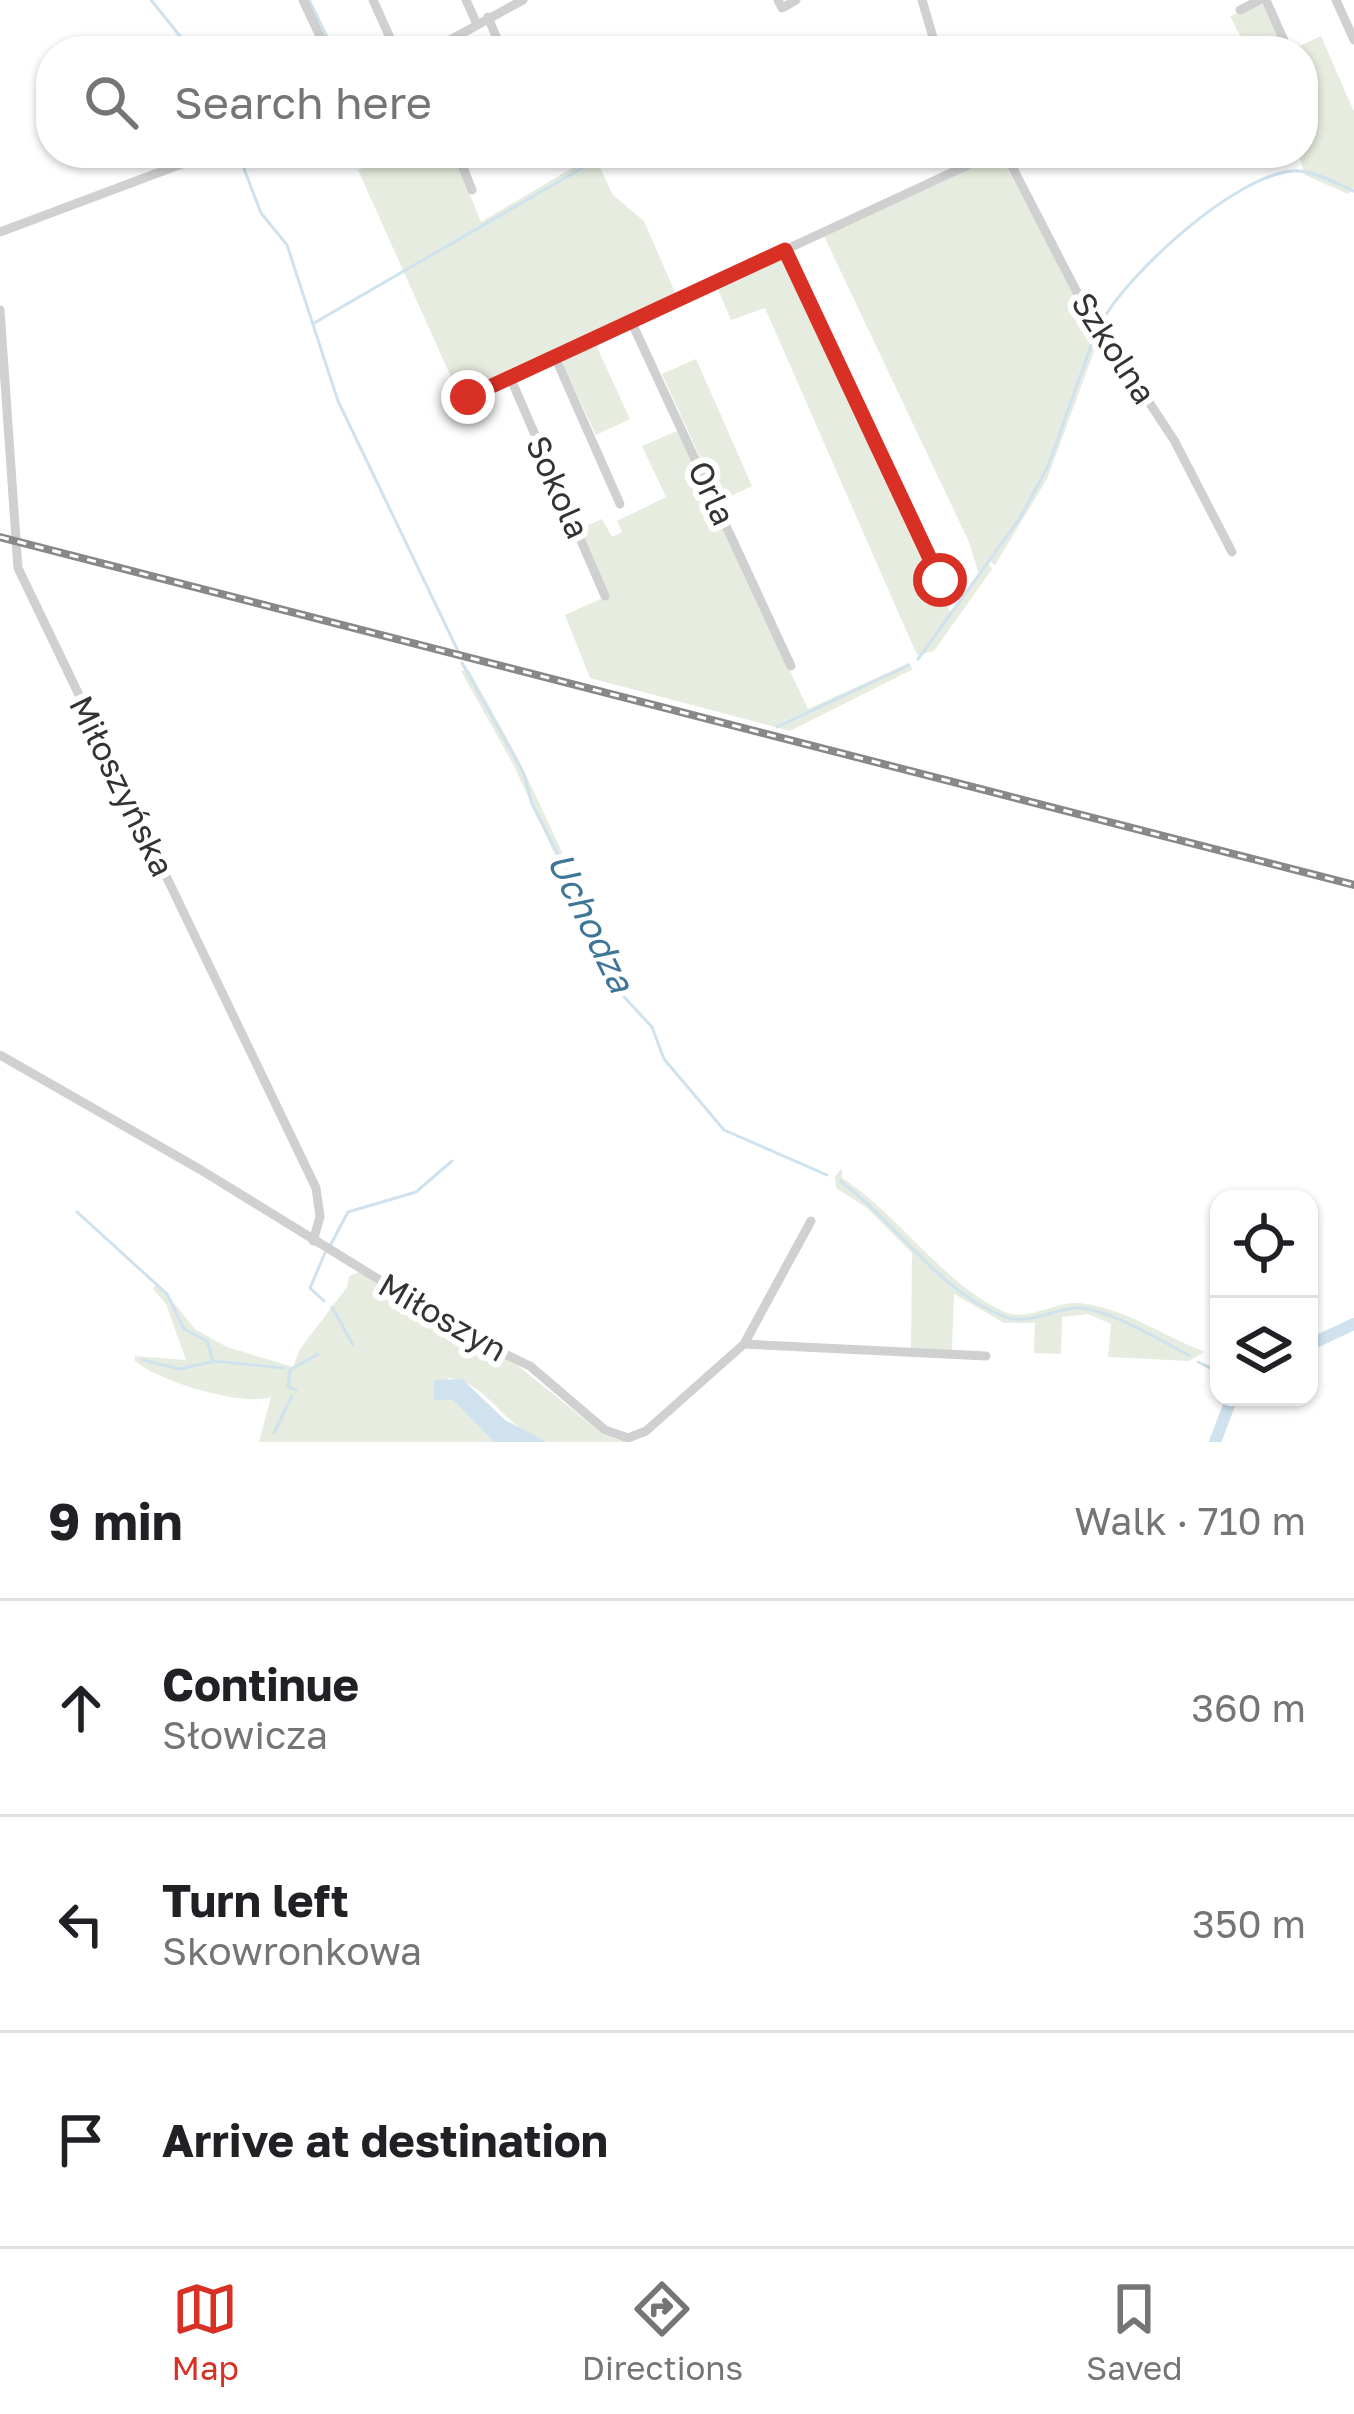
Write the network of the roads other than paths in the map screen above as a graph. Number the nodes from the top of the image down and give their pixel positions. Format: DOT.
graph roads {
  1 [pos="303,0"];
  2 [pos="373,0"];
  3 [pos="466,0"];
  4 [pos="523,0"];
  5 [pos="778,0"];
  6 [pos="796,0"];
  7 [pos="922,0"];
  8 [pos="1263,0"];
  9 [pos="1336,0"];
  10 [pos="1240,10"];
  11 [pos="488,17"];
  12 [pos="476,22"];
  13 [pos="320,36"];
  14 [pos="389,36"];
  15 [pos="454,36"];
  16 [pos="496,36"];
  17 [pos="933,36"];
  18 [pos="1281,36"];
  19 [pos="1354,40"];
  20 [pos="171,168"];
  21 [pos="463,168"];
  22 [pos="962,168"];
  23 [pos="1013,168"];
  24 [pos="472,190"];
  25 [pos="0,232"];
  26 [pos="785,250"];
  27 [pos="0,310"];
  28 [pos="631,321"];
  29 [pos="555,357"];
  30 [pos="510,377"];
  31 [pos="468,397"];
  32 [pos="620,504"];
  33 [pos="1229,547"];
  34 [pos="940,580"];
  35 [pos="605,596"];
  36 [pos="791,666"];
  37 [pos="0,1055"];
  38 [pos="811,1221"];
  39 [pos="313,1241"];
  40 [pos="744,1344"];
  41 [pos="986,1356"];
  1 -- 13 [label="street"];
  2 -- 14 [label="street"];
  3 -- 12 [label="street"];
  4 -- 11 [label="street"];
  5 -- 6 [label="street"];
  7 -- 17 [label="street"];
  8 -- 10 [label="street"];
  8 -- 18 [label="street"];
  9 -- 19 [label="street"];
  11 -- 12 [label="street"];
  11 -- 16 [label="street"];
  12 -- 15 [label="street"];
  20 -- 25 [label="street"];
  21 -- 24 [label="street"];
  22 -- 26 [label="street"];
  23 -- 33 [label="street, Szkolna"];
  26 -- 28 [label="street"];
  26 -- 34 [label="street"];
  27 -- 39 [label="street, Miłoszyńska"];
  28 -- 29 [label="street"];
  28 -- 36 [label="street, Orla"];
  29 -- 30 [label="street"];
  29 -- 32 [label="street"];
  30 -- 31 [label="street"];
  30 -- 35 [label="street, Sokola"];
  37 -- 39 [label="street, Miłoszyn"];
  38 -- 40 [label="street, Miłoszyn"];
  39 -- 40 [label="street, Miłoszyn"];
  40 -- 41 [label="street"];
}
